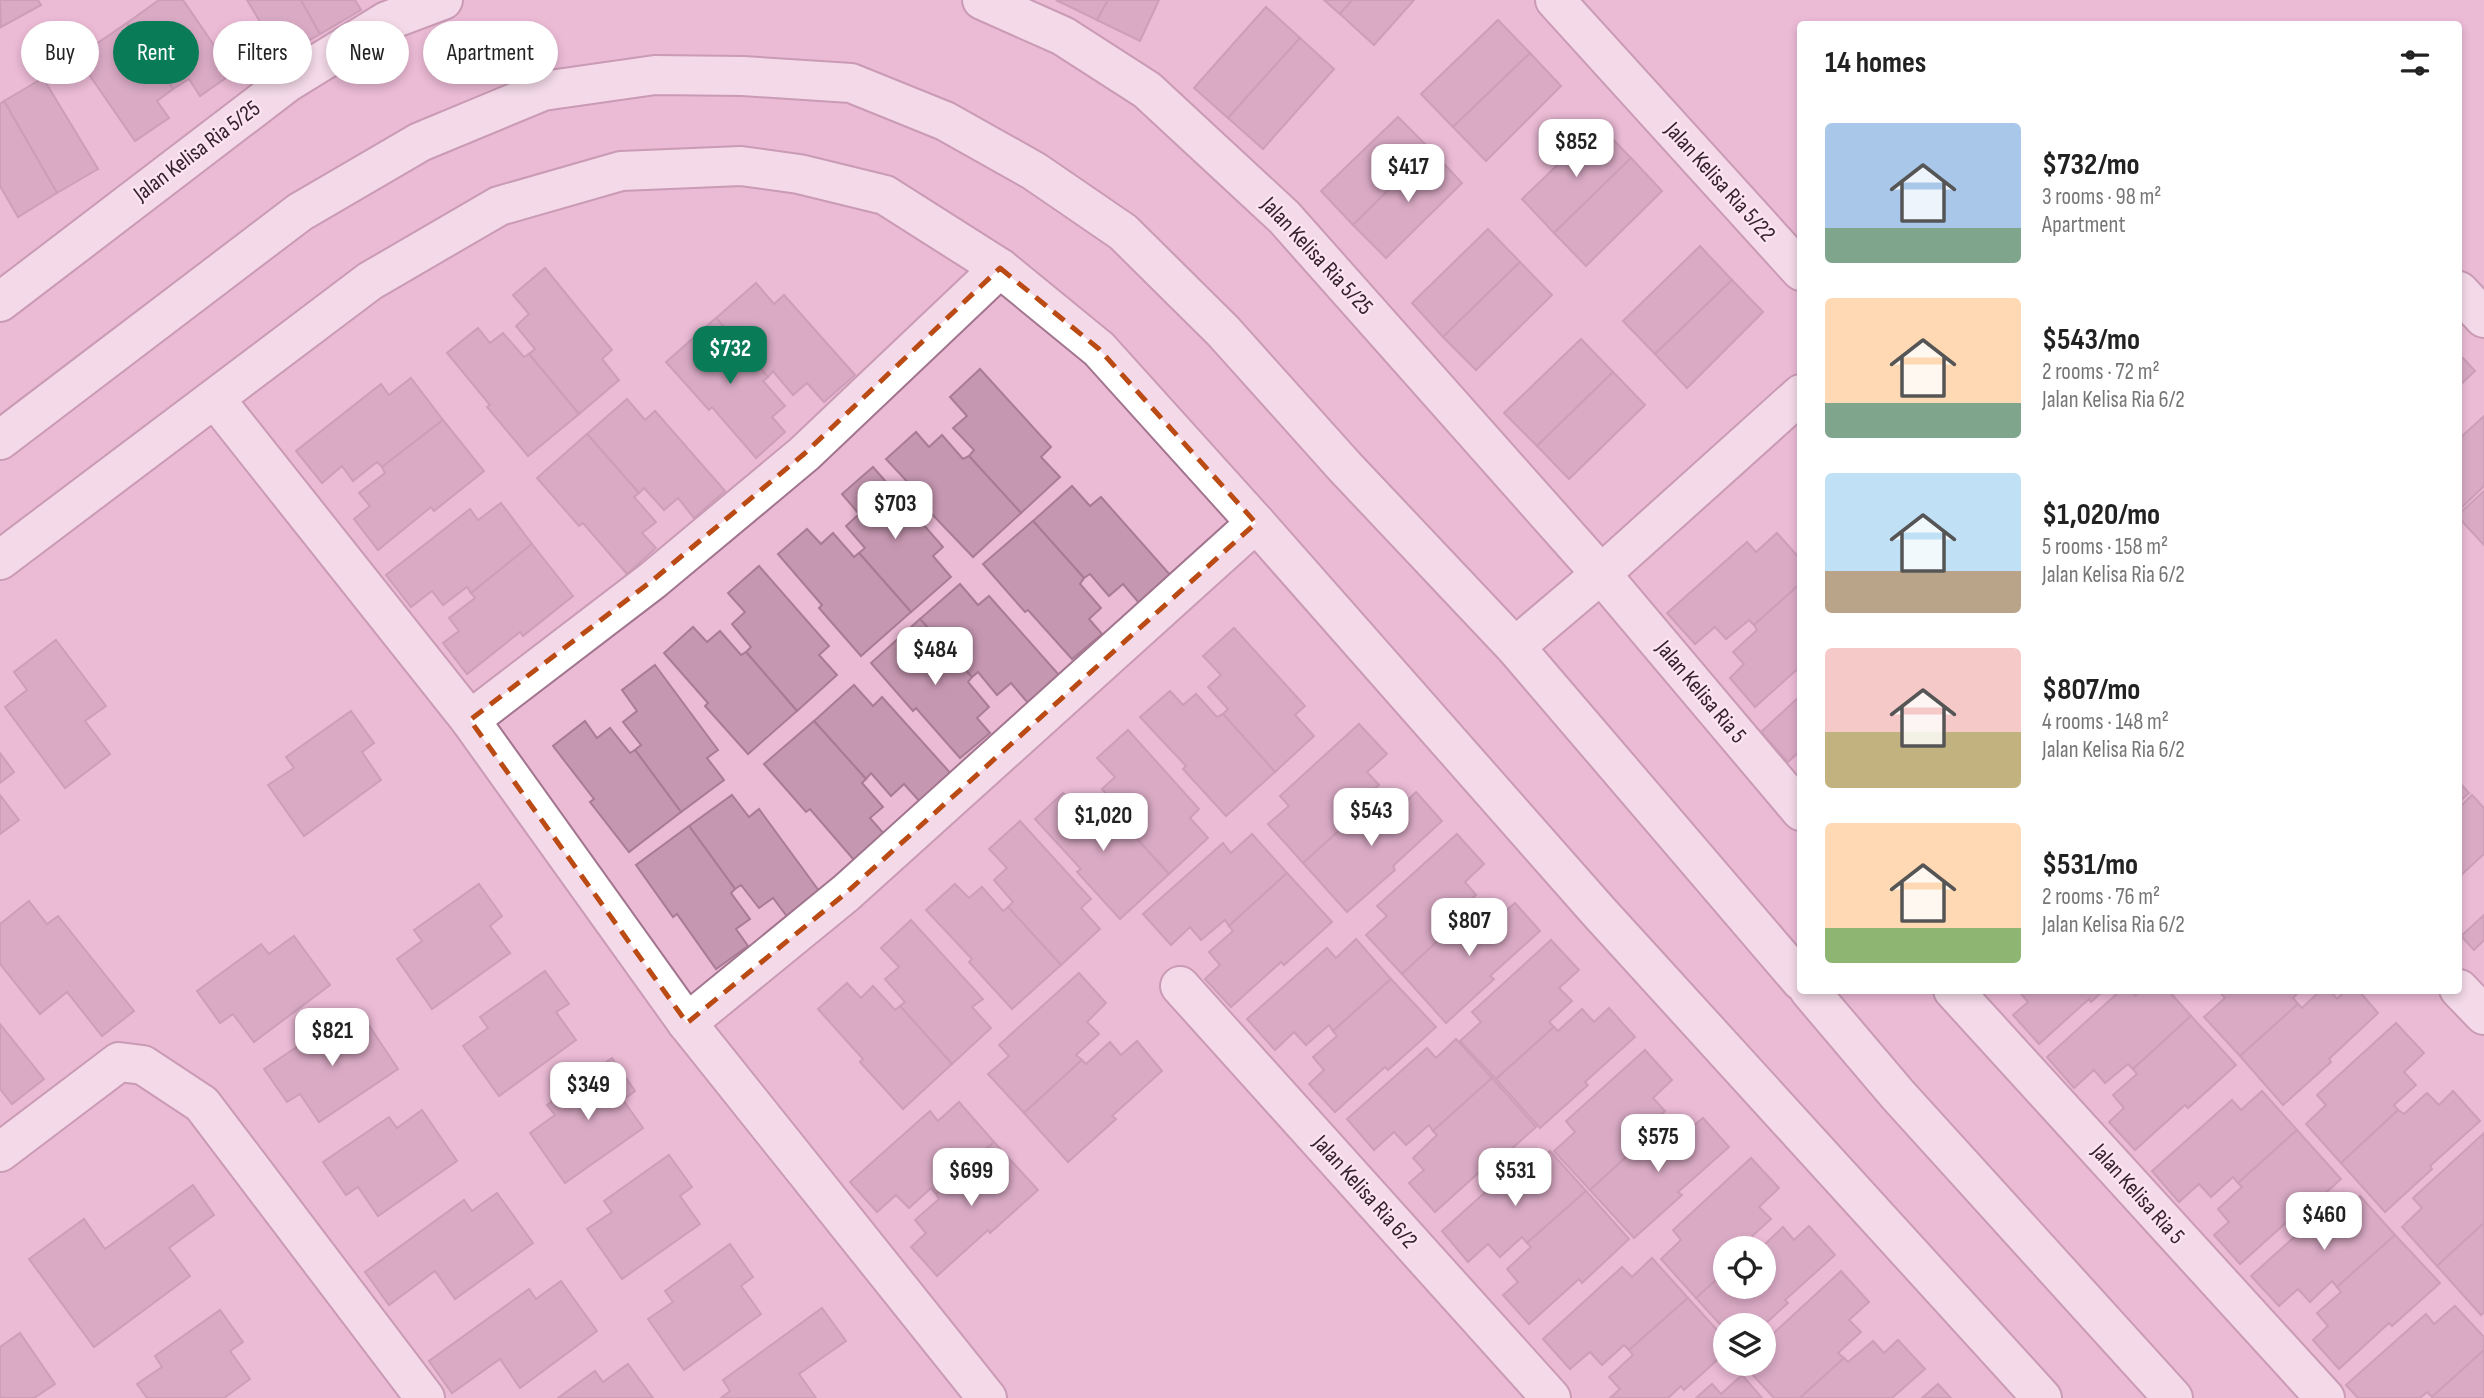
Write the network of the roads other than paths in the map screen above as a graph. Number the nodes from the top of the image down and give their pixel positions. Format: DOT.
graph roads {
  1 [pos="443,0"];
  2 [pos="982,0"];
  3 [pos="1555,0"];
  4 [pos="1797,267"];
  5 [pos="1000,268"];
  6 [pos="2462,294"];
  7 [pos="0,302"];
  8 [pos="2484,318"];
  9 [pos="1797,398"];
  10 [pos="215,399"];
  11 [pos="0,440"];
  12 [pos="1256,523"];
  13 [pos="0,559"];
  14 [pos="1601,574"];
  15 [pos="1515,647"];
  16 [pos="470,720"];
  17 [pos="1797,806"];
  18 [pos="1797,976"];
  19 [pos="1180,986"];
  20 [pos="2462,992"];
  21 [pos="1812,994"];
  22 [pos="1956,994"];
  23 [pos="2484,1015"];
  24 [pos="687,1023"];
  25 [pos="0,1152"];
  26 [pos="425,1398"];
  27 [pos="987,1398"];
  28 [pos="1550,1398"];
  29 [pos="2042,1398"];
  30 [pos="2173,1398"];
  31 [pos="2325,1398"];
  1 -- 7 [label="street, Jalan Kelisa Ria 5/25"];
  2 -- 14 [label="street, Jalan Kelisa Ria 5/25"];
  3 -- 4 [label="street, Jalan Kelisa Ria 5/22"];
  5 -- 10 [label="street"];
  5 -- 12 [label="street"];
  5 -- 16 [label="street"];
  6 -- 8 [label="street"];
  9 -- 14 [label="street"];
  10 -- 13 [label="street"];
  10 -- 16 [label="street"];
  11 -- 15 [label="street"];
  12 -- 24 [label="street"];
  12 -- 29 [label="street"];
  14 -- 15 [label="street"];
  14 -- 17 [label="street, Jalan Kelisa Ria 5"];
  15 -- 18 [label="street"];
  16 -- 24 [label="street"];
  19 -- 28 [label="street, Jalan Kelisa Ria 6/2"];
  20 -- 23 [label="street"];
  21 -- 30 [label="street"];
  22 -- 31 [label="street, Jalan Kelisa Ria 5"];
  24 -- 27 [label="street"];
  25 -- 26 [label="street"];
}
